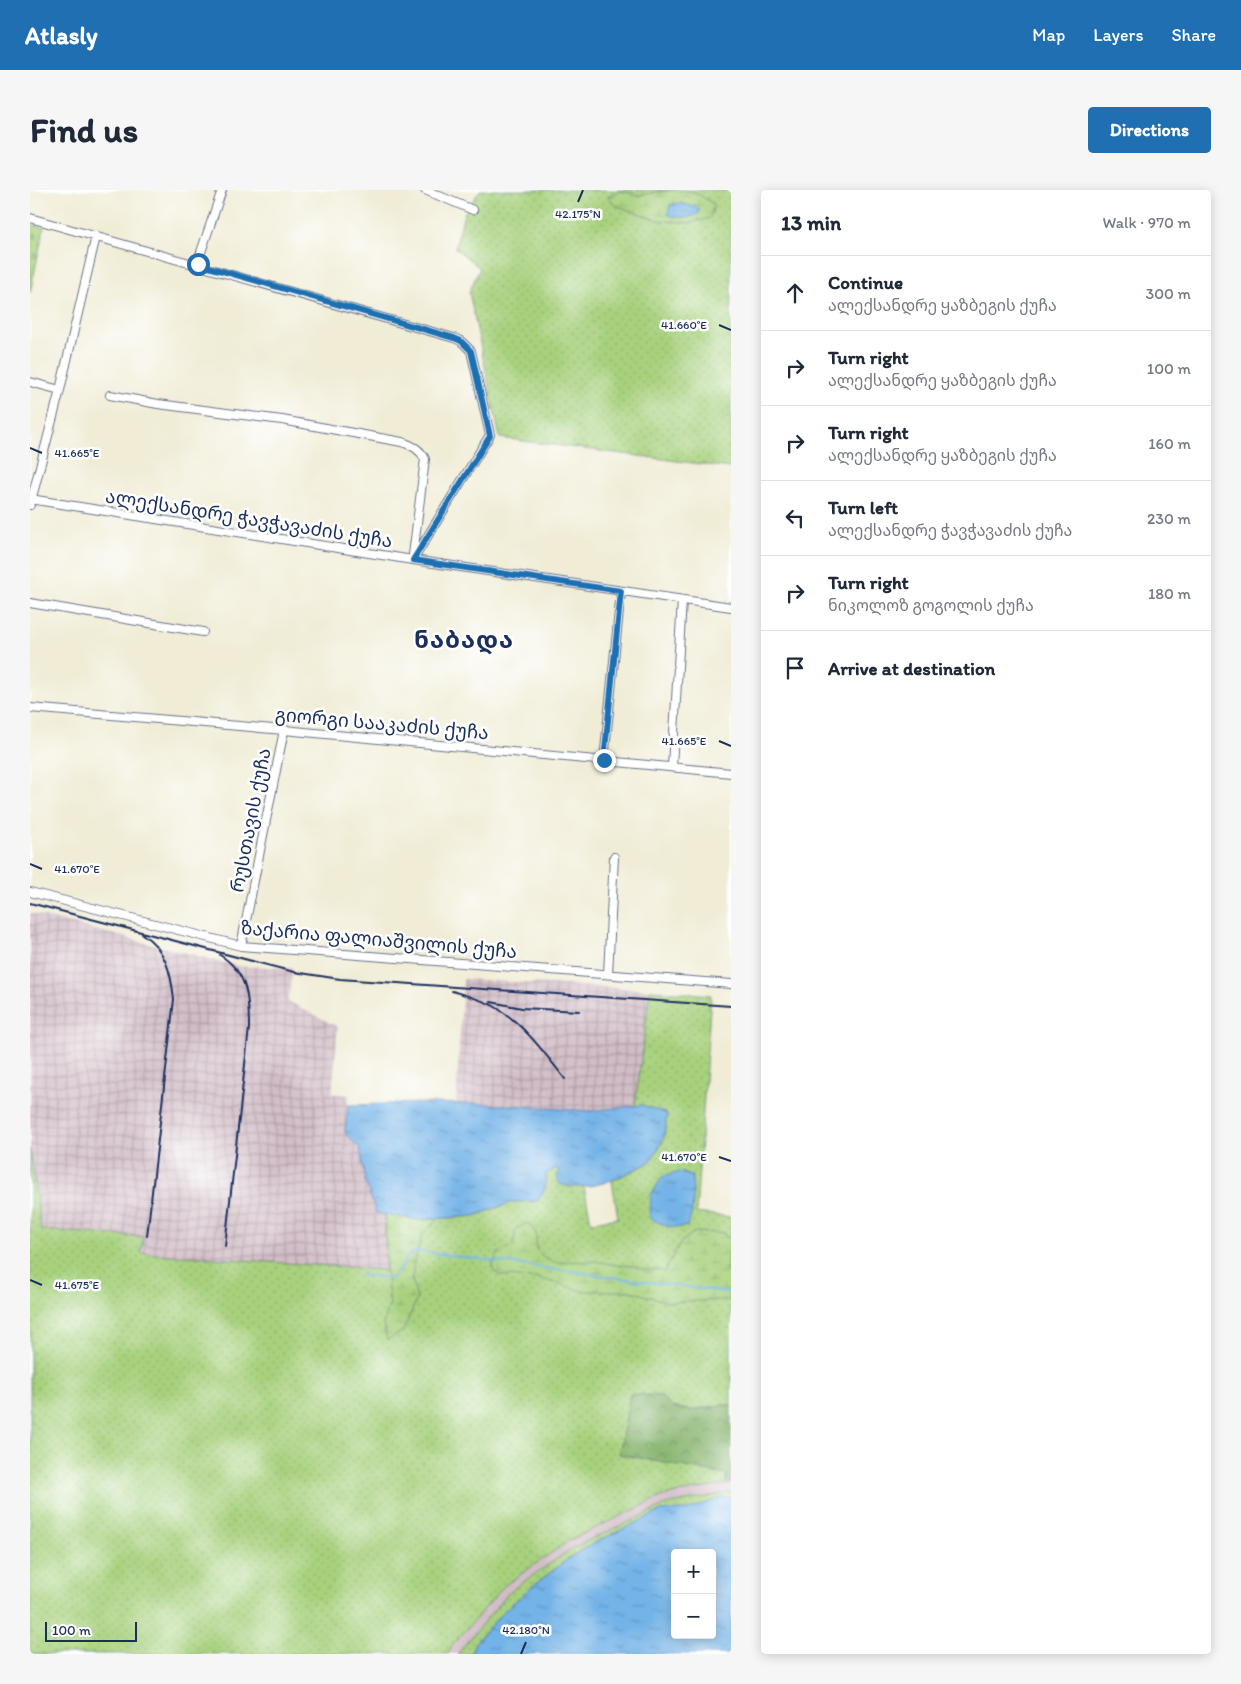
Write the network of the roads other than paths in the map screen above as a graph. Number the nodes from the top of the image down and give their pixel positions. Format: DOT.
graph roads {
  1 [pos="222,190"];
  2 [pos="425,190"];
  3 [pos="473,210"];
  4 [pos="30,218"];
  5 [pos="96,236"];
  6 [pos="198,264"];
  7 [pos="30,382"];
  8 [pos="60,390"];
  9 [pos="110,395"];
  10 [pos="30,501"];
  11 [pos="413,560"];
  12 [pos="621,591"];
  13 [pos="682,600"];
  14 [pos="30,603"];
  15 [pos="731,607"];
  16 [pos="203,632"];
  17 [pos="30,708"];
  18 [pos="284,730"];
  19 [pos="604,760"];
  20 [pos="672,766"];
  21 [pos="731,772"];
  22 [pos="614,857"];
  23 [pos="30,892"];
  24 [pos="241,946"];
  25 [pos="608,974"];
  26 [pos="731,984"];
  1 -- 6 [label="street"];
  2 -- 3 [label="street"];
  4 -- 5 [label="street"];
  5 -- 6 [label="street"];
  5 -- 8 [label="street"];
  6 -- 11 [label="street"];
  7 -- 8 [label="street"];
  8 -- 10 [label="street"];
  9 -- 11 [label="street"];
  10 -- 11 [label="street, ალექსანდრე ჭავჭავაძის ქუჩა"];
  11 -- 12 [label="street, ალექსანდრე ჭავჭავაძის ქუჩა"];
  12 -- 13 [label="street, ალექსანდრე ჭავჭავაძის ქუჩა"];
  12 -- 19 [label="street"];
  13 -- 15 [label="street, ალექსანდრე ჭავჭავაძის ქუჩა"];
  13 -- 20 [label="street"];
  14 -- 16 [label="street"];
  17 -- 18 [label="street, გიორგი სააკაძის ქუჩა"];
  18 -- 19 [label="street, გიორგი სააკაძის ქუჩა"];
  18 -- 24 [label="street, რუსთავის ქუჩა"];
  19 -- 20 [label="street, გიორგი სააკაძის ქუჩა"];
  20 -- 21 [label="street, გიორგი სააკაძის ქუჩა"];
  22 -- 25 [label="street"];
  23 -- 24 [label="street, ზაქარია ფალიაშვილის ქუჩა"];
  24 -- 25 [label="street, ზაქარია ფალიაშვილის ქუჩა"];
  25 -- 26 [label="street, ზაქარია ფალიაშვილის ქუჩა"];
}
